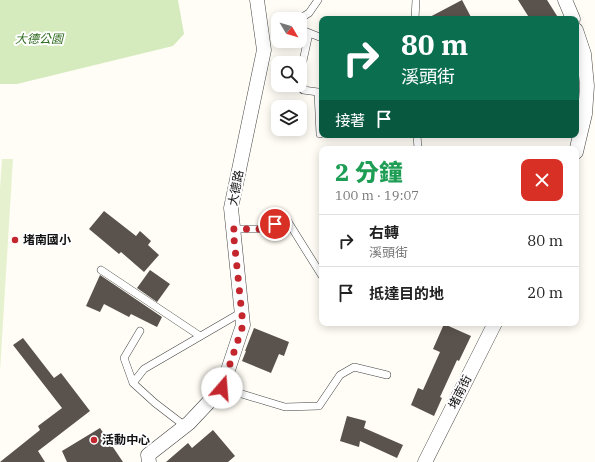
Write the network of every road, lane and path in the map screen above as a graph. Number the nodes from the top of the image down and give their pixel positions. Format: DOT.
graph roads {
  1 [pos="257,0"];
  2 [pos="318,0"];
  3 [pos="416,0"];
  4 [pos="565,0"];
  5 [pos="307,14"];
  6 [pos="415,16"];
  7 [pos="571,16"];
  8 [pos="307,33"];
  9 [pos="319,37"];
  10 [pos="579,39"];
  11 [pos="306,48"];
  12 [pos="319,113"];
  13 [pos="579,138"];
  14 [pos="233,229"];
  15 [pos="101,270"];
  16 [pos="319,271"];
  17 [pos="242,312"];
  18 [pos="493,326"];
  19 [pos="140,331"];
  20 [pos="200,336"];
  21 [pos="387,374"];
  22 [pos="133,383"];
  23 [pos="222,388"];
  24 [pos="185,426"];
  25 [pos="149,462"];
  26 [pos="425,462"];
  1 -- 14 [label="street, 大德路"];
  2 -- 5 [label="lane"];
  3 -- 6 [label="lane"];
  4 -- 7 [label="street"];
  8 -- 9 [label="lane"];
  10 -- 13 [label="street"];
  11 -- 12 [label="lane"];
  14 -- 16 [label="lane"];
  14 -- 17 [label="street, 大德路"];
  15 -- 20 [label="lane"];
  17 -- 20 [label="lane"];
  17 -- 23 [label="street, 大德路"];
  18 -- 26 [label="street, 堵南街"];
  19 -- 22 [label="lane"];
  20 -- 22 [label="lane"];
  21 -- 23 [label="lane"];
  22 -- 24 [label="lane"];
  23 -- 24 [label="street, 大德路"];
  24 -- 25 [label="street, 大德路"];
}
